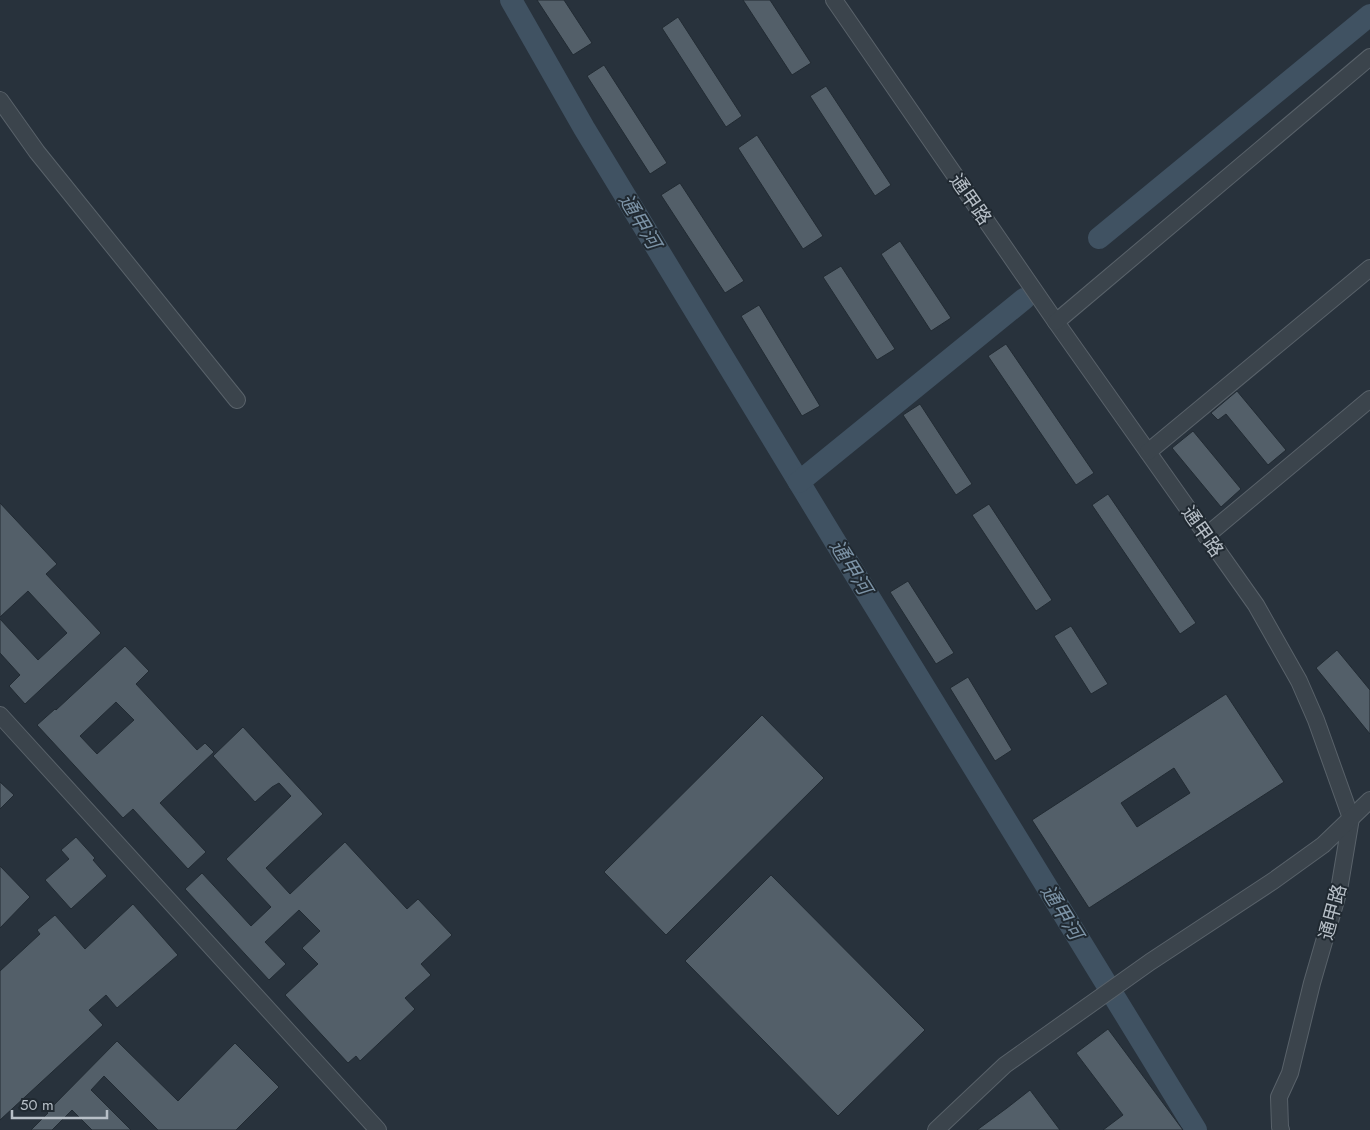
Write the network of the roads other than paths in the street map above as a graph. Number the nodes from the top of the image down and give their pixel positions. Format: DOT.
graph roads {
  1 [pos="834,0"];
  2 [pos="1370,57"];
  3 [pos="0,100"];
  4 [pos="1370,268"];
  5 [pos="1056,322"];
  6 [pos="1370,399"];
  7 [pos="237,400"];
  8 [pos="1148,452"];
  9 [pos="1206,536"];
  10 [pos="0,715"];
  11 [pos="1370,800"];
  12 [pos="1351,818"];
  13 [pos="378,1130"];
  14 [pos="936,1130"];
  15 [pos="1281,1130"];
  1 -- 5 [label="street, 通甲路"];
  2 -- 5 [label="street"];
  3 -- 7 [label="street"];
  4 -- 8 [label="street"];
  5 -- 8 [label="street, 通甲路"];
  6 -- 9 [label="street"];
  8 -- 9 [label="street, 通甲路"];
  9 -- 12 [label="street, 通甲路"];
  10 -- 13 [label="street"];
  11 -- 12 [label="street"];
  12 -- 14 [label="street"];
  12 -- 15 [label="street, 通甲路"];
}
